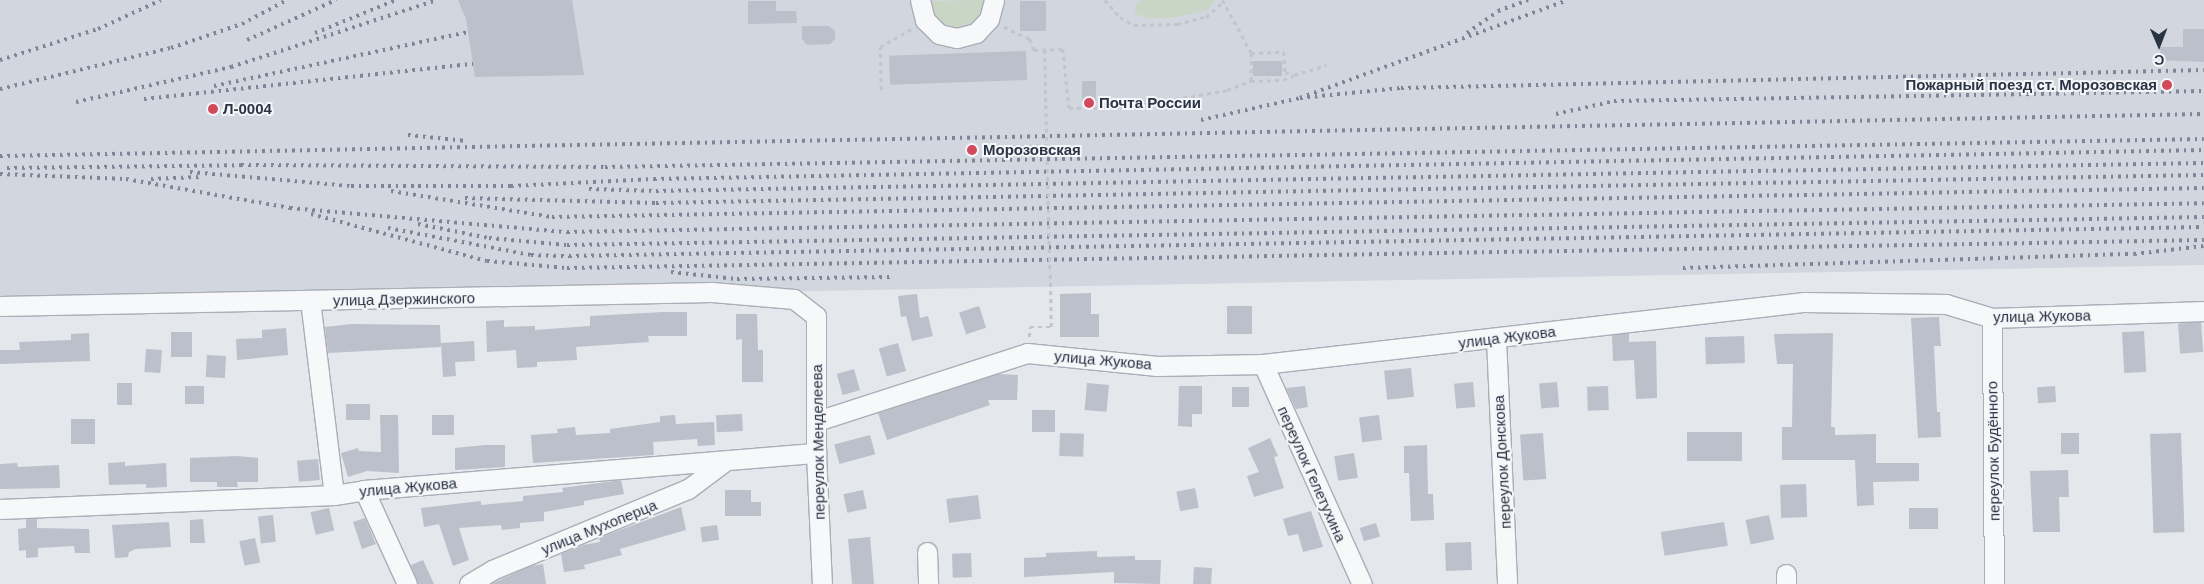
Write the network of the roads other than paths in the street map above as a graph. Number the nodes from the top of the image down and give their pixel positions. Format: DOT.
graph roads {
  1 [pos="920,0"];
  2 [pos="994,0"];
  3 [pos="310,300"];
  4 [pos="0,306"];
  5 [pos="805,306"];
  6 [pos="2204,311"];
  7 [pos="1992,318"];
  8 [pos="1496,340"];
  9 [pos="1263,364"];
  10 [pos="817,421"];
  11 [pos="816,453"];
  12 [pos="724,462"];
  13 [pos="364,490"];
  14 [pos="334,495"];
  15 [pos="0,509"];
  16 [pos="927,552"];
  17 [pos="406,584"];
  18 [pos="469,584"];
  19 [pos="822,584"];
  20 [pos="928,584"];
  21 [pos="1362,584"];
  22 [pos="1508,584"];
  23 [pos="1994,584"];
  1 -- 2 [label="street"];
  3 -- 4 [label="street, улица Дзержинского"];
  3 -- 5 [label="street, улица Дзержинского"];
  3 -- 14 [label="street"];
  5 -- 10 [label="street, переулок Менделеева"];
  6 -- 7 [label="street, улица Жукова"];
  7 -- 8 [label="street, улица Жукова"];
  7 -- 23 [label="street, переулок Будённого"];
  8 -- 9 [label="street, улица Жукова"];
  8 -- 22 [label="street, переулок Донскова"];
  9 -- 10 [label="street, улица Жукова"];
  9 -- 21 [label="street, переулок Гелетухина"];
  10 -- 11 [label="street, переулок Менделеева"];
  11 -- 12 [label="street, улица Жукова"];
  11 -- 19 [label="street, переулок Менделеева"];
  12 -- 13 [label="street, улица Жукова"];
  12 -- 18 [label="street, улица Мухоперца"];
  13 -- 14 [label="street, улица Жукова"];
  13 -- 17 [label="street"];
  14 -- 15 [label="street, улица Жукова"];
  16 -- 20 [label="street"];
}
